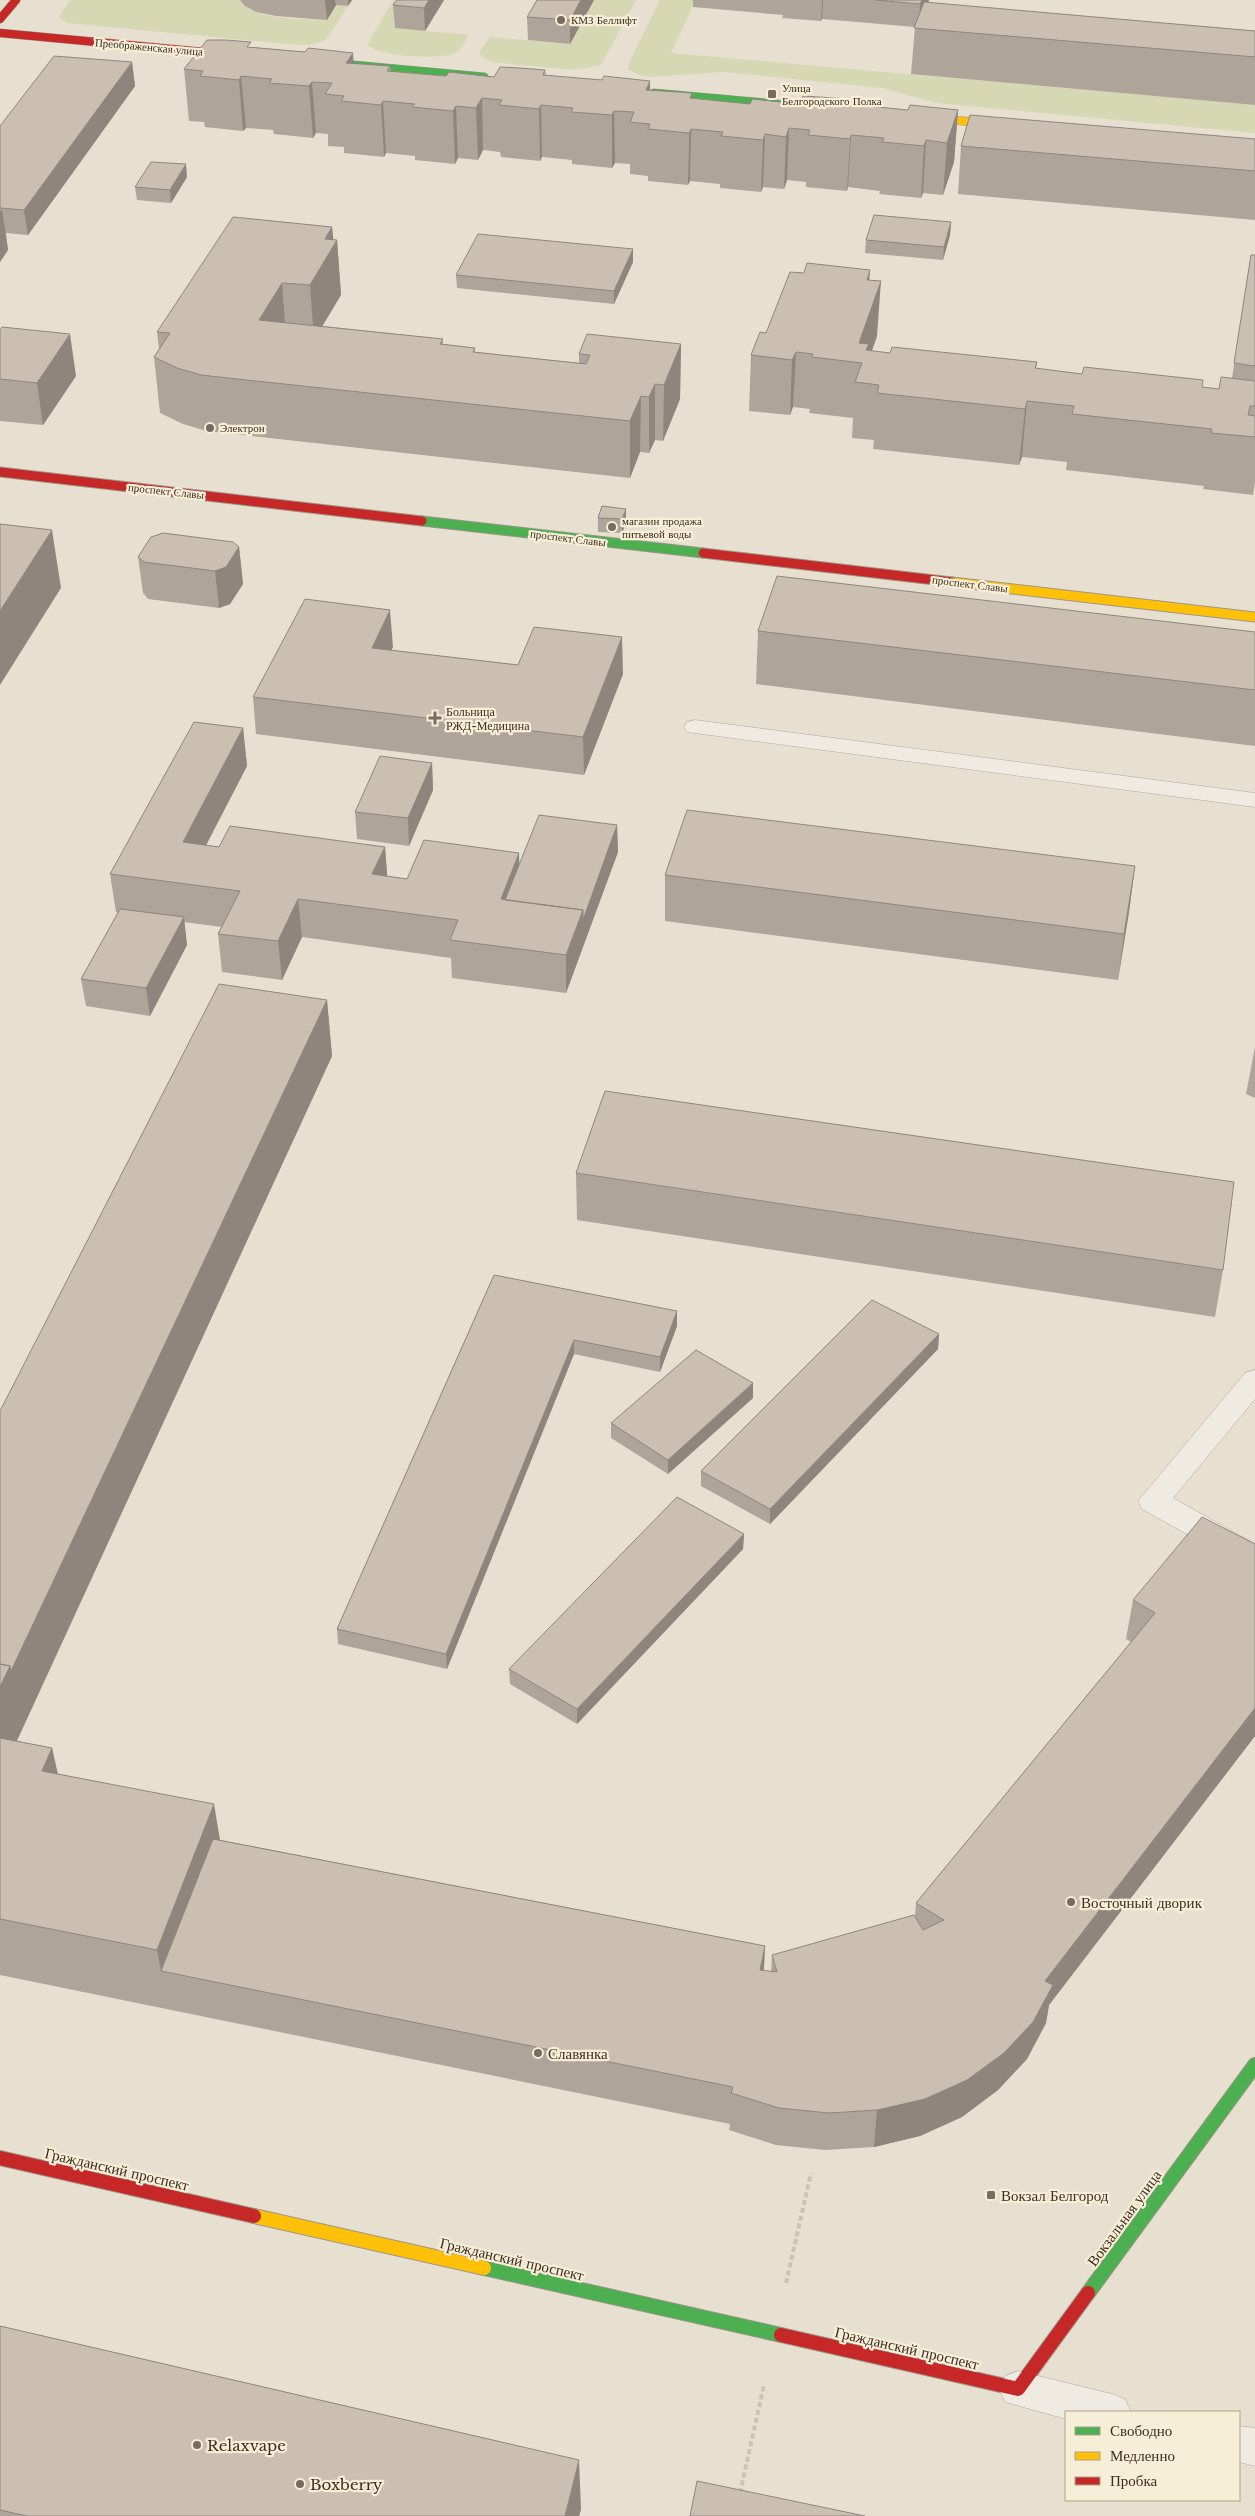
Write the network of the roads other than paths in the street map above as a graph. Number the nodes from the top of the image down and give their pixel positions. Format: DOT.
graph roads {
  1 [pos="16,0"];
  2 [pos="0,19"];
  3 [pos="0,33"];
  4 [pos="248,56"];
  5 [pos="337,64"];
  6 [pos="495,78"];
  7 [pos="642,92"];
  8 [pos="798,106"];
  9 [pos="908,116"];
  10 [pos="1017,126"];
  11 [pos="0,472"];
  12 [pos="1255,617"];
  13 [pos="695,727"];
  14 [pos="1255,800"];
  15 [pos="1255,1380"];
  16 [pos="1255,1558"];
  17 [pos="1255,2065"];
  18 [pos="0,2158"];
  19 [pos="1018,2389"];
  20 [pos="1108,2411"];
  21 [pos="1240,2444"];
  22 [pos="1255,2447"];
  1 -- 2 [label="main road"];
  3 -- 4 [label="main road, Преображенская улица"];
  5 -- 6 [label="main road"];
  7 -- 8 [label="main road"];
  9 -- 10 [label="main road"];
  11 -- 12 [label="main road, проспект Славы"];
  13 -- 14 [label="lane"];
  15 -- 16 [label="lane"];
  17 -- 19 [label="main road, Вокзальная улица"];
  18 -- 19 [label="main road, Гражданский проспект"];
  19 -- 20 [label="lane"];
  21 -- 22 [label="lane"];
}
